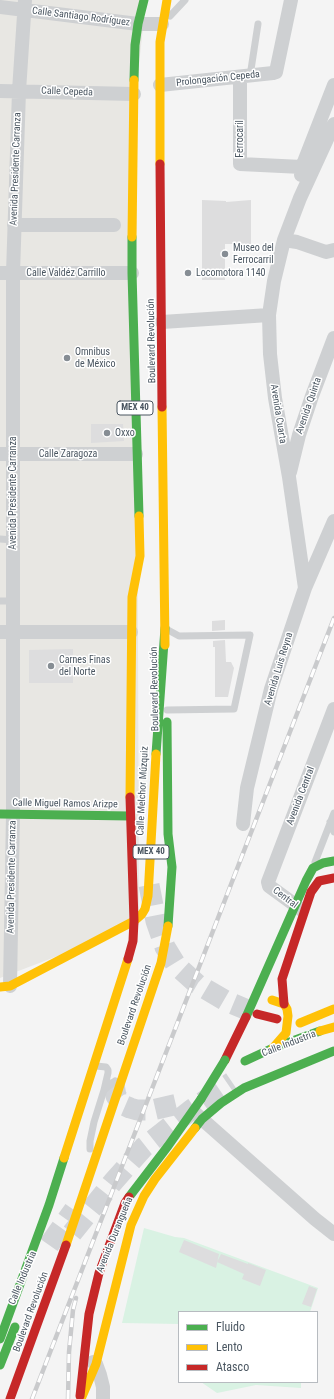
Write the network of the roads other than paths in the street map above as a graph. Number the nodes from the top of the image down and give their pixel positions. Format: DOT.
graph roads {
  1 [pos="144,0"];
  2 [pos="168,0"];
  3 [pos="185,0"];
  4 [pos="291,0"];
  5 [pos="25,5"];
  6 [pos="0,7"];
  7 [pos="138,24"];
  8 [pos="162,24"];
  9 [pos="258,24"];
  10 [pos="245,76"];
  11 [pos="160,85"];
  12 [pos="334,85"];
  13 [pos="0,91"];
  14 [pos="19,91"];
  15 [pos="134,94"];
  16 [pos="334,124"];
  17 [pos="302,167"];
  18 [pos="300,198"];
  19 [pos="14,225"];
  20 [pos="114,225"];
  21 [pos="284,240"];
  22 [pos="334,250"];
  23 [pos="6,273"];
  24 [pos="132,273"];
  25 [pos="269,315"];
  26 [pos="162,322"];
  27 [pos="334,338"];
  28 [pos="7,454"];
  29 [pos="136,454"];
  30 [pos="289,476"];
  31 [pos="334,521"];
  32 [pos="7,540"];
  33 [pos="140,556"];
  34 [pos="305,588"];
  35 [pos="6,601"];
  36 [pos="141,614"];
  37 [pos="165,628"];
  38 [pos="6,632"];
  39 [pos="131,632"];
  40 [pos="334,709"];
  41 [pos="167,710"];
  42 [pos="334,813"];
  43 [pos="7,814"];
  44 [pos="130,816"];
  45 [pos="330,822"];
  46 [pos="243,824"];
  47 [pos="334,832"];
  48 [pos="168,834"];
  49 [pos="334,861"];
  50 [pos="163,863"];
  51 [pos="313,868"];
  52 [pos="334,878"];
  53 [pos="268,882"];
  54 [pos="162,883"];
  55 [pos="160,903"];
  56 [pos="300,909"];
  57 [pos="134,921"];
  58 [pos="5,987"];
  59 [pos="284,1004"];
  60 [pos="334,1009"];
  61 [pos="257,1014"];
  62 [pos="246,1018"];
  63 [pos="277,1019"];
  64 [pos="334,1027"];
  65 [pos="334,1030"];
  66 [pos="273,1048"];
  67 [pos="334,1051"];
  68 [pos="245,1061"];
  69 [pos="93,1066"];
  70 [pos="123,1074"];
  71 [pos="88,1081"];
  72 [pos="104,1090"];
  73 [pos="91,1096"];
  74 [pos="198,1115"];
  75 [pos="76,1144"];
  76 [pos="66,1154"];
  77 [pos="93,1165"];
  78 [pos="334,1234"];
  79 [pos="19,1316"];
  80 [pos="0,1339"];
  81 [pos="84,1354"];
  82 [pos="96,1364"];
  83 [pos="0,1365"];
  84 [pos="10,1399"];
  85 [pos="80,1399"];
  86 [pos="103,1399"];
  1 -- 7 [label="main road, MEX 40"];
  2 -- 8 [label="main road, Boulevard Revolución / MEX 40"];
  3 -- 8 [label="lane"];
  4 -- 10 [label="street, Prolongación Cepeda"];
  5 -- 6 [label="street, Calle Santiago Rodríguez"];
  5 -- 7 [label="street, Calle Santiago Rodríguez"];
  5 -- 14 [label="street, Avenida Presidente Carranza"];
  7 -- 8 [label="street, Calle Santiago Rodríguez"];
  7 -- 15 [label="main road, MEX 40"];
  8 -- 11 [label="main road, Boulevard Revolución / MEX 40"];
  9 -- 10 [label="lane"];
  10 -- 11 [label="street, Prolongación Cepeda"];
  10 -- 17 [label="street, Ferrocaril"];
  11 -- 26 [label="main road, Boulevard Revolución / MEX 40"];
  12 -- 17 [label="street, Avenida Cuarta"];
  13 -- 14 [label="street, Calle Cepeda"];
  14 -- 15 [label="street, Calle Cepeda"];
  14 -- 19 [label="street, Avenida Presidente Carranza"];
  15 -- 24 [label="main road, MEX 40"];
  16 -- 18 [label="street, Avenida Cuarta"];
  17 -- 18 [label="street, Avenida Cuarta"];
  18 -- 21 [label="street, Avenida Cuarta"];
  19 -- 20 [label="street"];
  19 -- 23 [label="street, Avenida Presidente Carranza"];
  21 -- 22 [label="street"];
  21 -- 25 [label="street, Avenida Cuarta"];
  23 -- 24 [label="street, Calle Valdéz Carrillo"];
  23 -- 28 [label="street, Avenida Presidente Carranza"];
  24 -- 29 [label="main road, MEX 40"];
  25 -- 26 [label="street"];
  25 -- 30 [label="street, Avenida Cuarta"];
  26 -- 37 [label="main road, Boulevard Revolución / MEX 40"];
  27 -- 30 [label="street, Avenida Quinta"];
  28 -- 29 [label="street, Calle Zaragoza"];
  28 -- 32 [label="street, Avenida Presidente Carranza"];
  29 -- 33 [label="main road, MEX 40"];
  30 -- 34 [label="street, Avenida Cuarta"];
  31 -- 34 [label="street, Avenida Luis Reyna"];
  32 -- 35 [label="street, Avenida Presidente Carranza"];
  33 -- 36 [label="main road"];
  33 -- 39 [label="main road, MEX 40"];
  34 -- 46 [label="street, Avenida Luis Reyna"];
  35 -- 38 [label="street, Avenida Presidente Carranza"];
  37 -- 41 [label="main road, Boulevard Revolución"];
  37 -- 41 [label="lane"];
  37 -- 57 [label="main road, Calle Melchor Múzquiz / MEX 40"];
  38 -- 39 [label="street"];
  38 -- 43 [label="street, Avenida Presidente Carranza"];
  39 -- 44 [label="main road, MEX 40"];
  40 -- 53 [label="street, Avenida Central"];
  41 -- 48 [label="main road, Boulevard Revolución"];
  42 -- 45 [label="lane"];
  43 -- 44 [label="main road, Calle Miguel Ramos Arizpe"];
  43 -- 58 [label="street, Avenida Presidente Carranza"];
  44 -- 57 [label="main road, MEX 40"];
  45 -- 47 [label="lane"];
  45 -- 51 [label="lane"];
  48 -- 50 [label="main road"];
  48 -- 70 [label="main road, Boulevard Revolución"];
  49 -- 51 [label="main road"];
  51 -- 56 [label="main road"];
  52 -- 56 [label="main road"];
  53 -- 56 [label="street, Central"];
  54 -- 55 [label="main road"];
  56 -- 59 [label="main road"];
  56 -- 62 [label="main road"];
  57 -- 58 [label="main road, Calle Melchor Múzquiz / MEX 40"];
  57 -- 69 [label="main road"];
  59 -- 62 [label="main road"];
  59 -- 66 [label="main road"];
  60 -- 65 [label="main road"];
  61 -- 63 [label="main road"];
  62 -- 74 [label="main road, bridge"];
  64 -- 66 [label="main road, Calle Industria, bridge"];
  66 -- 68 [label="main road, Calle Industria"];
  67 -- 74 [label="main road"];
  69 -- 71 [label="main road"];
  69 -- 72 [label="lane"];
  70 -- 72 [label="lane"];
  70 -- 77 [label="main road, Boulevard Revolución"];
  71 -- 73 [label="lane"];
  71 -- 76 [label="main road"];
  72 -- 77 [label="lane"];
  74 -- 78 [label="street"];
  74 -- 81 [label="main road, Avenida Durangueña"];
  74 -- 82 [label="main road"];
  75 -- 76 [label="lane"];
  76 -- 80 [label="main road"];
  77 -- 84 [label="main road, Boulevard Revolución"];
  79 -- 83 [label="main road, Calle Industria"];
  81 -- 82 [label="street"];
  81 -- 85 [label="main road, Avenida Durangueña"];
  82 -- 85 [label="main road"];
  82 -- 86 [label="street"];
}
